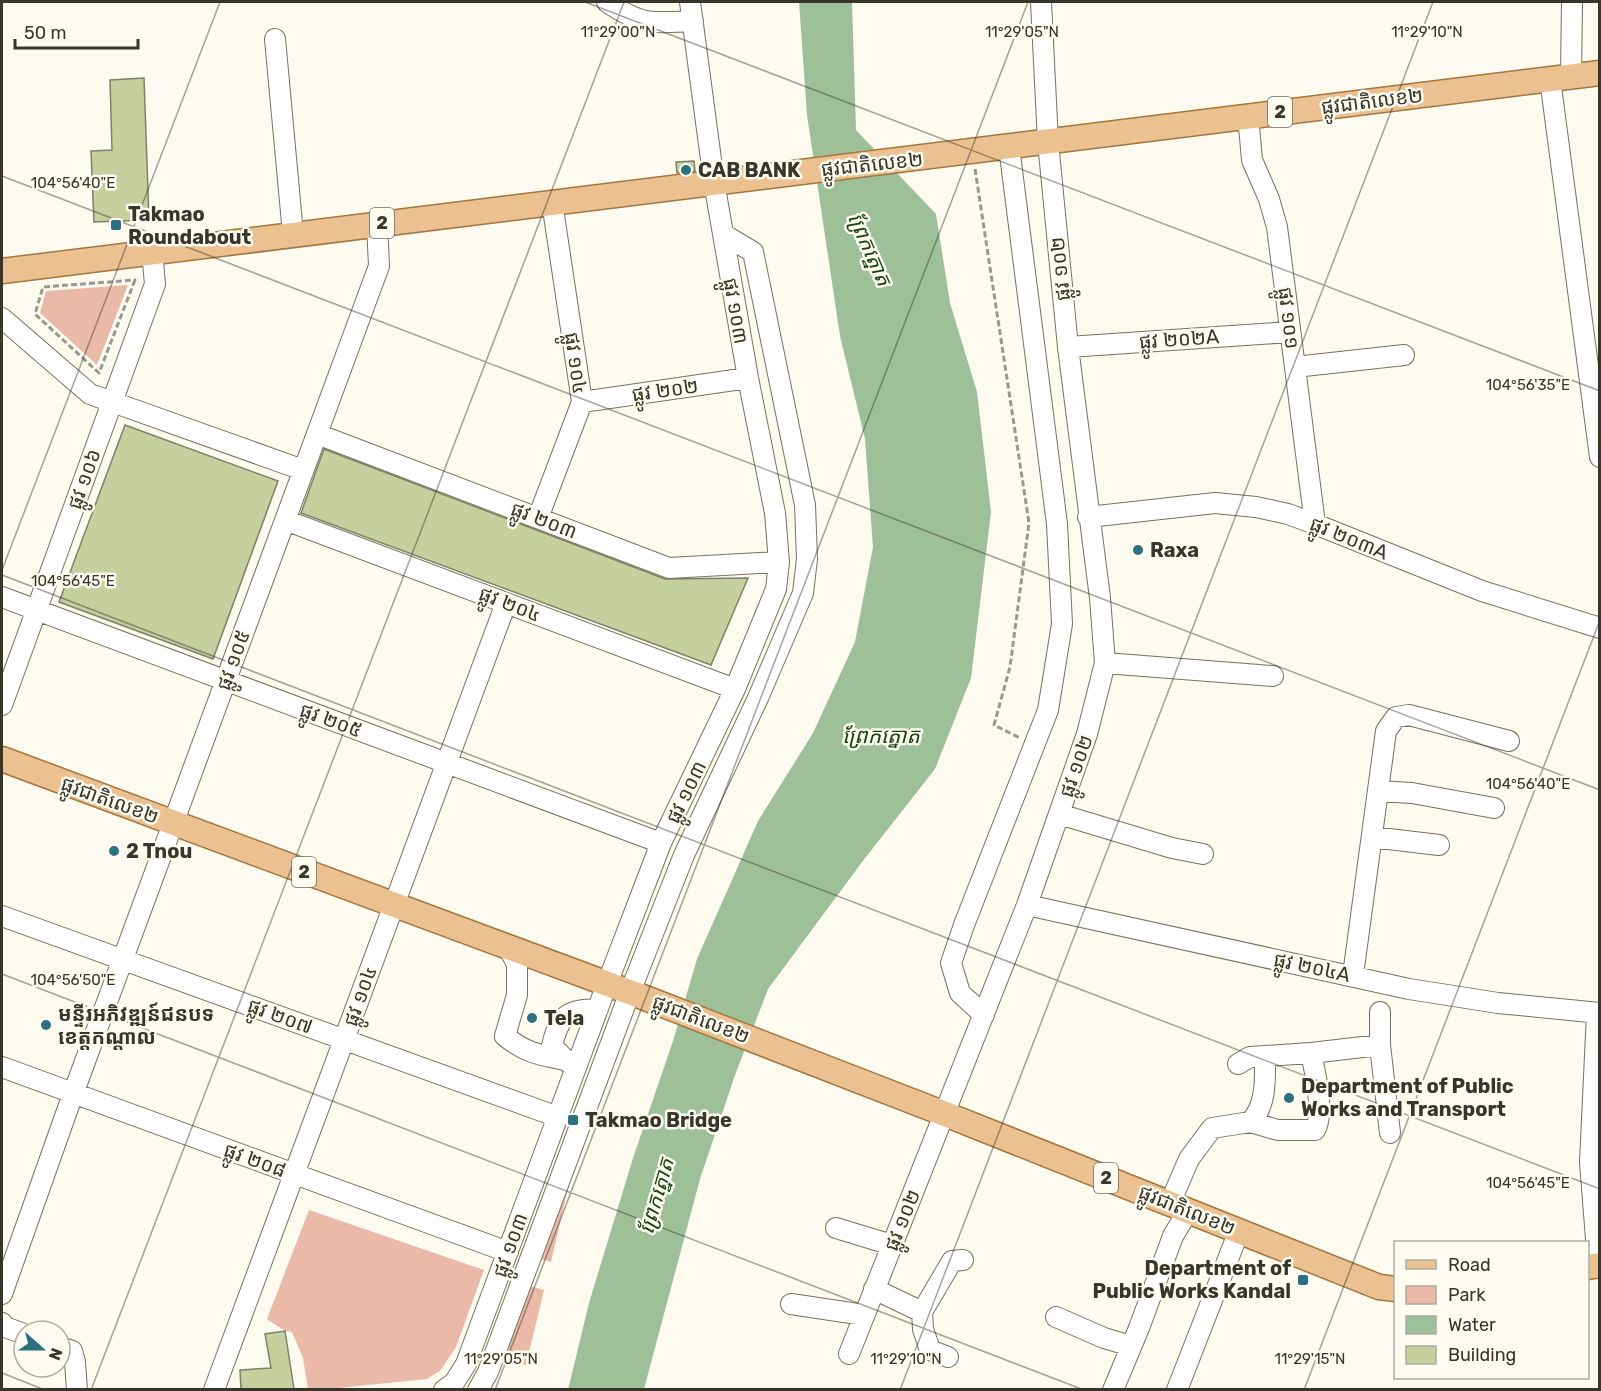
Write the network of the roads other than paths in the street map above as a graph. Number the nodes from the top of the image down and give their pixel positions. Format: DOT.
graph roads {
  1 [pos="607,2"];
  2 [pos="1041,2"];
  3 [pos="1572,2"];
  4 [pos="692,11"];
  5 [pos="275,39"];
  6 [pos="1599,73"];
  7 [pos="1560,78"];
  8 [pos="1248,116"];
  9 [pos="1048,142"];
  10 [pos="1010,147"];
  11 [pos="714,182"];
  12 [pos="552,202"];
  13 [pos="377,224"];
  14 [pos="293,234"];
  15 [pos="723,234"];
  16 [pos="152,251"];
  17 [pos="2,271"];
  18 [pos="2,318"];
  19 [pos="1290,332"];
  20 [pos="1068,347"];
  21 [pos="1404,355"];
  22 [pos="1295,367"];
  23 [pos="1596,368"];
  24 [pos="748,378"];
  25 [pos="112,402"];
  26 [pos="582,402"];
  27 [pos="317,434"];
  28 [pos="1599,457"];
  29 [pos="303,470"];
  30 [pos="1088,517"];
  31 [pos="538,518"];
  32 [pos="285,520"];
  33 [pos="1315,524"];
  34 [pos="779,562"];
  35 [pos="2,597"];
  36 [pos="506,603"];
  37 [pos="36,610"];
  38 [pos="1599,628"];
  39 [pos="1105,663"];
  40 [pos="1273,676"];
  41 [pos="226,681"];
  42 [pos="735,689"];
  43 [pos="2,705"];
  44 [pos="1509,741"];
  45 [pos="2,759"];
  46 [pos="447,763"];
  47 [pos="1378,791"];
  48 [pos="1494,807"];
  49 [pos="1059,814"];
  50 [pos="173,823"];
  51 [pos="1372,837"];
  52 [pos="661,843"];
  53 [pos="1439,845"];
  54 [pos="1203,854"];
  55 [pos="394,905"];
  56 [pos="1027,905"];
  57 [pos="2,916"];
  58 [pos="508,947"];
  59 [pos="123,960"];
  60 [pos="1353,975"];
  61 [pos="607,984"];
  62 [pos="635,994"];
  63 [pos="598,1009"];
  64 [pos="1380,1012"];
  65 [pos="1598,1013"];
  66 [pos="984,1015"];
  67 [pos="344,1040"];
  68 [pos="1380,1046"];
  69 [pos="1311,1053"];
  70 [pos="1265,1056"];
  71 [pos="570,1064"];
  72 [pos="1238,1064"];
  73 [pos="2,1067"];
  74 [pos="73,1094"];
  75 [pos="945,1114"];
  76 [pos="558,1117"];
  77 [pos="1250,1122"];
  78 [pos="1390,1133"];
  79 [pos="295,1174"];
  80 [pos="1179,1207"];
  81 [pos="836,1228"];
  82 [pos="1239,1231"];
  83 [pos="892,1245"];
  84 [pos="508,1252"];
  85 [pos="963,1260"];
  86 [pos="1595,1266"];
  87 [pos="1394,1288"];
  88 [pos="874,1289"];
  89 [pos="2,1294"];
  90 [pos="791,1304"];
  91 [pos="922,1312"];
  92 [pos="864,1315"];
  93 [pos="1056,1317"];
  94 [pos="1131,1346"];
  95 [pos="72,1351"];
  96 [pos="849,1354"];
  97 [pos="948,1357"];
  98 [pos="449,1386"];
  99 [pos="77,1389"];
  100 [pos="214,1389"];
  101 [pos="478,1389"];
  102 [pos="1113,1389"];
  103 [pos="1177,1389"];
  1 -- 4 [label="street"];
  2 -- 9 [label="street, ផ្លូវ ១០២"];
  3 -- 7 [label="street"];
  4 -- 11 [label="street, ផ្លូវ ១០៣"];
  5 -- 14 [label="street"];
  6 -- 7 [label="main road, ផ្លូវជាតិលេខ២ / 2"];
  7 -- 8 [label="main road, ផ្លូវជាតិលេខ២ / 2"];
  7 -- 23 [label="street"];
  8 -- 9 [label="main road, ផ្លូវជាតិលេខ២ / 2"];
  8 -- 19 [label="street, ផ្លូវ ១០១"];
  9 -- 10 [label="main road, ផ្លូវជាតិលេខ២ / 2"];
  9 -- 20 [label="street, ផ្លូវ ១០២"];
  10 -- 11 [label="main road, ផ្លូវជាតិលេខ២ / 2"];
  10 -- 66 [label="street"];
  11 -- 12 [label="main road, ផ្លូវជាតិលេខ២ / 2"];
  11 -- 15 [label="street, ផ្លូវ ១០៣"];
  12 -- 13 [label="main road, ផ្លូវជាតិលេខ២ / 2"];
  12 -- 26 [label="street, ផ្លូវ ១០៤"];
  13 -- 14 [label="main road, ផ្លូវជាតិលេខ២ / 2"];
  13 -- 27 [label="street, ផ្លូវ ១០៥"];
  14 -- 16 [label="main road, ផ្លូវជាតិលេខ២ / 2"];
  15 -- 24 [label="street, ផ្លូវ ១០៣"];
  15 -- 62 [label="street"];
  16 -- 17 [label="main road, ផ្លូវជាតិលេខ២ / 2"];
  16 -- 25 [label="street, ផ្លូវ ១០៦"];
  18 -- 25 [label="street"];
  19 -- 20 [label="street, ផ្លូវ ២០២A"];
  19 -- 22 [label="street, ផ្លូវ ១០១"];
  20 -- 30 [label="street, ផ្លូវ ១០២"];
  21 -- 22 [label="street"];
  22 -- 33 [label="street, ផ្លូវ ១០១"];
  23 -- 28 [label="street"];
  24 -- 26 [label="street, ផ្លូវ ២០២"];
  24 -- 34 [label="street, ផ្លូវ ១០៣"];
  25 -- 29 [label="street"];
  25 -- 37 [label="street, ផ្លូវ ១០៦"];
  26 -- 31 [label="street, ផ្លូវ ១០៤"];
  27 -- 29 [label="street, ផ្លូវ ១០៥"];
  27 -- 31 [label="street, ផ្លូវ ២០៣"];
  29 -- 32 [label="street, ផ្លូវ ១០៥"];
  30 -- 33 [label="street, ផ្លូវ ២០៣A"];
  30 -- 39 [label="street, ផ្លូវ ១០២"];
  31 -- 34 [label="street, ផ្លូវ ២០៣"];
  32 -- 36 [label="street, ផ្លូវ ២០៤"];
  32 -- 41 [label="street, ផ្លូវ ១០៥"];
  33 -- 38 [label="street, ផ្លូវ ២០៣A"];
  34 -- 42 [label="street, ផ្លូវ ១០៣"];
  35 -- 37 [label="street, ផ្លូវ ២០៥"];
  36 -- 42 [label="street, ផ្លូវ ២០៤"];
  36 -- 46 [label="street, ផ្លូវ ១០៤"];
  37 -- 41 [label="street, ផ្លូវ ២០៥"];
  37 -- 43 [label="street, ផ្លូវ ១០៦"];
  39 -- 40 [label="street"];
  39 -- 49 [label="street, ផ្លូវ ១០២"];
  41 -- 46 [label="street, ផ្លូវ ២០៥"];
  41 -- 50 [label="street, ផ្លូវ ១០៥"];
  42 -- 52 [label="street, ផ្លូវ ១០៣"];
  44 -- 47 [label="street"];
  45 -- 50 [label="main road, ផ្លូវជាតិលេខ២ / 2"];
  46 -- 52 [label="street, ផ្លូវ ២០៥"];
  46 -- 55 [label="street, ផ្លូវ ១០៤"];
  47 -- 48 [label="street"];
  47 -- 51 [label="street"];
  49 -- 54 [label="street"];
  49 -- 56 [label="street, ផ្លូវ ១០២"];
  50 -- 55 [label="main road, ផ្លូវជាតិលេខ២ / 2"];
  50 -- 59 [label="street, ផ្លូវ ១០៥"];
  51 -- 53 [label="street"];
  51 -- 60 [label="street"];
  52 -- 61 [label="street, ផ្លូវ ១០៣"];
  55 -- 58 [label="main road, ផ្លូវជាតិលេខ២ / 2"];
  55 -- 67 [label="street, ផ្លូវ ១០៤"];
  56 -- 60 [label="street, ផ្លូវ ២០៤A"];
  56 -- 66 [label="street, ផ្លូវ ១០២"];
  57 -- 59 [label="street, ផ្លូវ ២០៧"];
  58 -- 61 [label="main road, ផ្លូវជាតិលេខ២ / 2"];
  58 -- 71 [label="street"];
  59 -- 67 [label="street, ផ្លូវ ២០៧"];
  59 -- 74 [label="street, ផ្លូវ ១០៥"];
  60 -- 65 [label="street, ផ្លូវ ២០៤A"];
  61 -- 62 [label="main road, ផ្លូវជាតិលេខ២ / 2"];
  61 -- 63 [label="street, ផ្លូវ ១០៣"];
  62 -- 75 [label="main road, ផ្លូវជាតិលេខ២ / 2"];
  62 -- 101 [label="street"];
  63 -- 71 [label="street, ផ្លូវ ១០៣"];
  63 -- 71 [label="street"];
  64 -- 68 [label="street"];
  65 -- 86 [label="street"];
  66 -- 75 [label="street, ផ្លូវ ១០២"];
  67 -- 76 [label="street, ផ្លូវ ២០៧"];
  67 -- 79 [label="street, ផ្លូវ ១០៤"];
  68 -- 69 [label="street"];
  68 -- 78 [label="street"];
  69 -- 70 [label="street"];
  69 -- 77 [label="street"];
  70 -- 72 [label="street"];
  70 -- 77 [label="street"];
  71 -- 76 [label="street, ផ្លូវ ១០៣"];
  73 -- 74 [label="street, ផ្លូវ ២០៨"];
  74 -- 79 [label="street, ផ្លូវ ២០៨"];
  74 -- 89 [label="street, ផ្លូវ ១០៥"];
  75 -- 80 [label="main road, ផ្លូវជាតិលេខ២ / 2"];
  75 -- 83 [label="street, ផ្លូវ ១០២"];
  76 -- 84 [label="street, ផ្លូវ ១០៣"];
  77 -- 80 [label="street"];
  79 -- 84 [label="street, ផ្លូវ ២០៨"];
  79 -- 100 [label="street, ផ្លូវ ១០៤"];
  80 -- 82 [label="main road, ផ្លូវជាតិលេខ២ / 2"];
  80 -- 94 [label="street"];
  81 -- 83 [label="street"];
  82 -- 87 [label="main road, ផ្លូវជាតិលេខ២ / 2"];
  82 -- 103 [label="street"];
  83 -- 88 [label="street, ផ្លូវ ១០២"];
  84 -- 98 [label="street, ផ្លូវ ១០៣"];
  85 -- 91 [label="street"];
  88 -- 91 [label="street"];
  88 -- 92 [label="street, ផ្លូវ ១០២"];
  90 -- 92 [label="street"];
  91 -- 97 [label="street"];
  92 -- 96 [label="street, ផ្លូវ ១០២"];
  93 -- 94 [label="street"];
  94 -- 102 [label="street"];
  95 -- 99 [label="street"];
}
